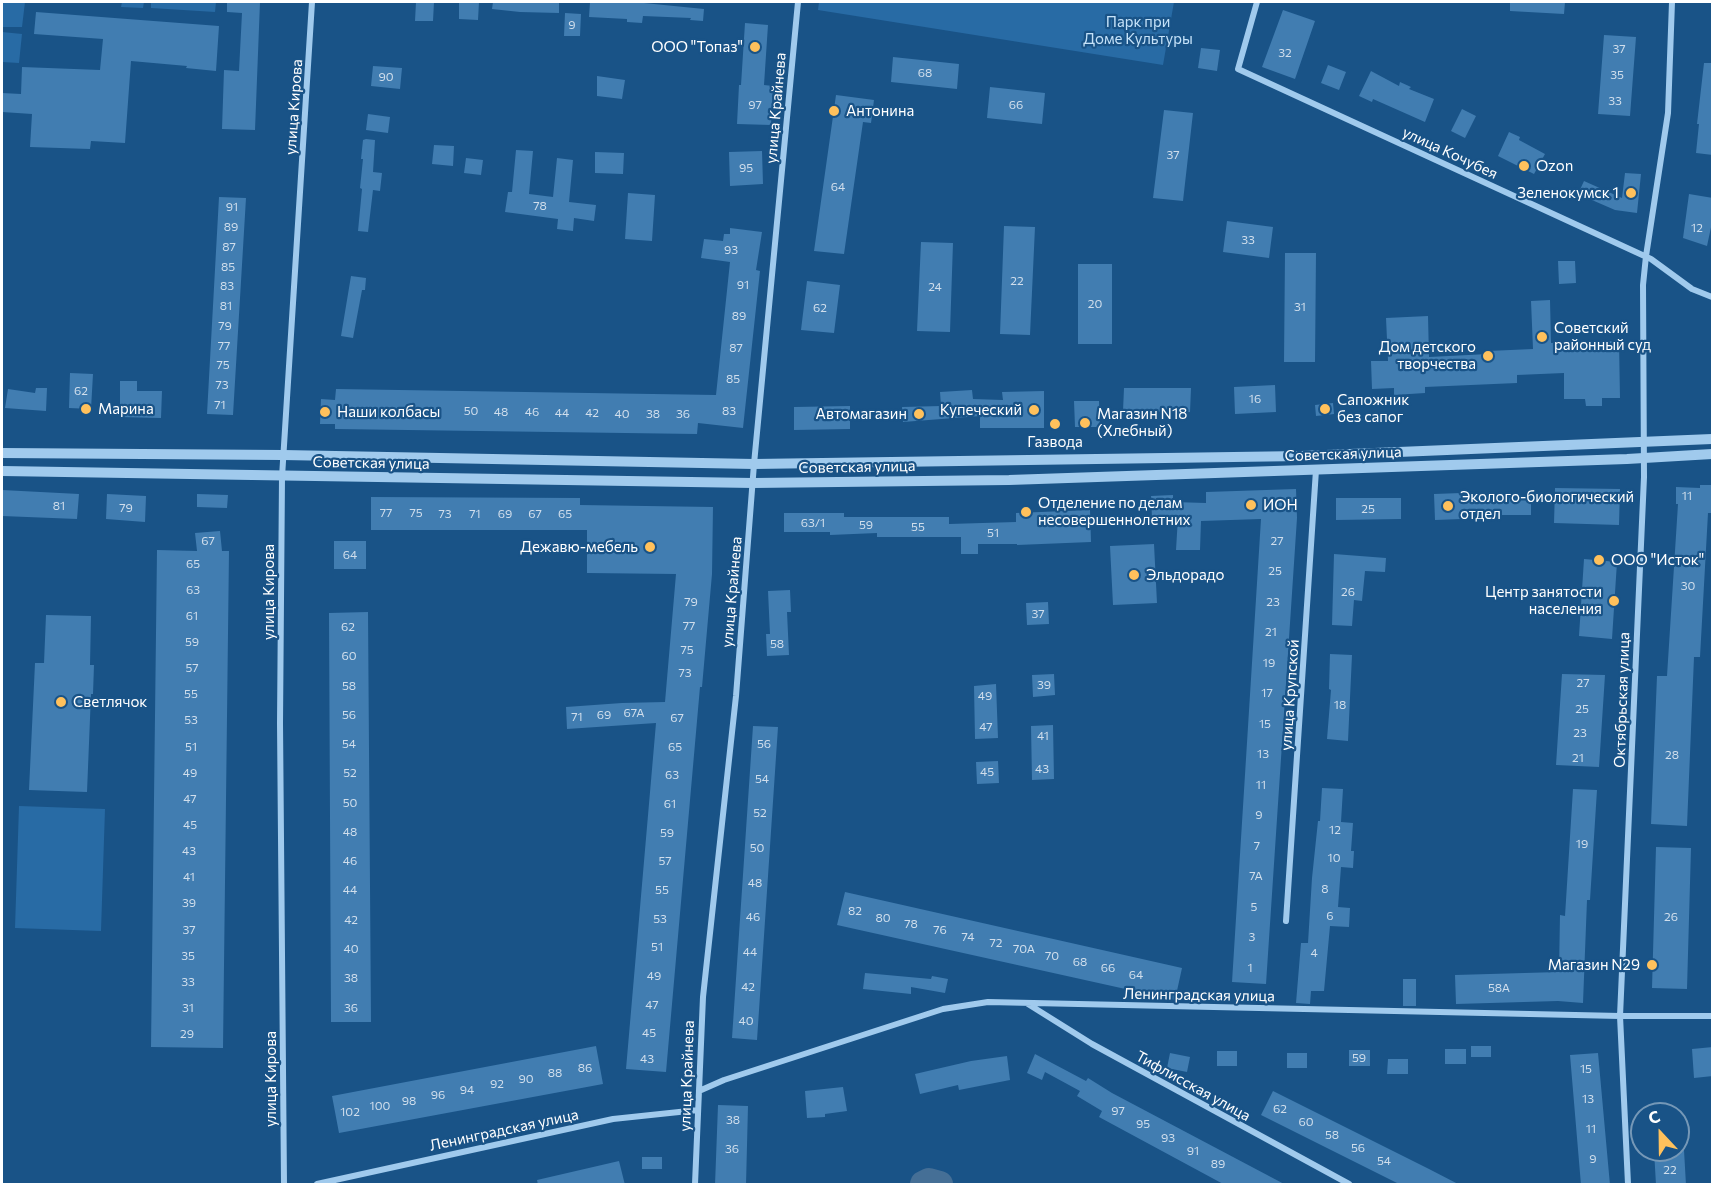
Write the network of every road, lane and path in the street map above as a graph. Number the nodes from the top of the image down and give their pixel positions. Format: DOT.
graph roads {
  1 [pos="312,2"];
  2 [pos="798,2"];
  3 [pos="1257,2"];
  4 [pos="1672,2"];
  5 [pos="1646,256"];
  6 [pos="1713,297"];
  7 [pos="1713,439"];
  8 [pos="1645,443"];
  9 [pos="2,453"];
  10 [pos="1713,454"];
  11 [pos="284,455"];
  12 [pos="1645,458"];
  13 [pos="754,464"];
  14 [pos="1316,470"];
  15 [pos="2,471"];
  16 [pos="282,477"];
  17 [pos="753,483"];
  18 [pos="1286,921"];
  19 [pos="1027,1004"];
  20 [pos="1620,1016"];
  21 [pos="1713,1016"];
  22 [pos="699,1091"];
  23 [pos="698,1110"];
  24 [pos="284,1185"];
  25 [pos="317,1185"];
  26 [pos="695,1185"];
  27 [pos="1349,1185"];
  28 [pos="1628,1185"];
  1 -- 11 [label="street, улица Кирова"];
  2 -- 13 [label="street, улица Крайнева"];
  3 -- 5 [label="street, улица Кочубея"];
  4 -- 5 [label="street, Октябрьская улица"];
  5 -- 6 [label="street, улица Кочубея"];
  5 -- 8 [label="street, Октябрьская улица"];
  7 -- 8 [label="street, Советская улица"];
  8 -- 12 [label="street, Октябрьская улица"];
  8 -- 13 [label="street, Советская улица"];
  9 -- 11 [label="street, Советская улица"];
  10 -- 12 [label="street, Советская улица"];
  11 -- 13 [label="street, Советская улица"];
  11 -- 16 [label="street, улица Кирова"];
  12 -- 14 [label="street, Советская улица"];
  12 -- 20 [label="street, Октябрьская улица"];
  13 -- 17 [label="street, улица Крайнева"];
  14 -- 17 [label="street, Советская улица"];
  14 -- 18 [label="street, улица Крупской"];
  15 -- 16 [label="street, Советская улица"];
  16 -- 17 [label="street, Советская улица"];
  16 -- 24 [label="street, улица Кирова"];
  17 -- 22 [label="street, улица Крайнева"];
  19 -- 20 [label="street, Ленинградская улица"];
  19 -- 22 [label="street, Ленинградская улица"];
  19 -- 27 [label="street, Тифлисская улица"];
  20 -- 21 [label="street, Ленинградская улица"];
  20 -- 28 [label="street, Октябрьская улица"];
  22 -- 23 [label="street, улица Крайнева"];
  23 -- 25 [label="street, Ленинградская улица"];
  23 -- 26 [label="street, улица Крайнева"];
}
